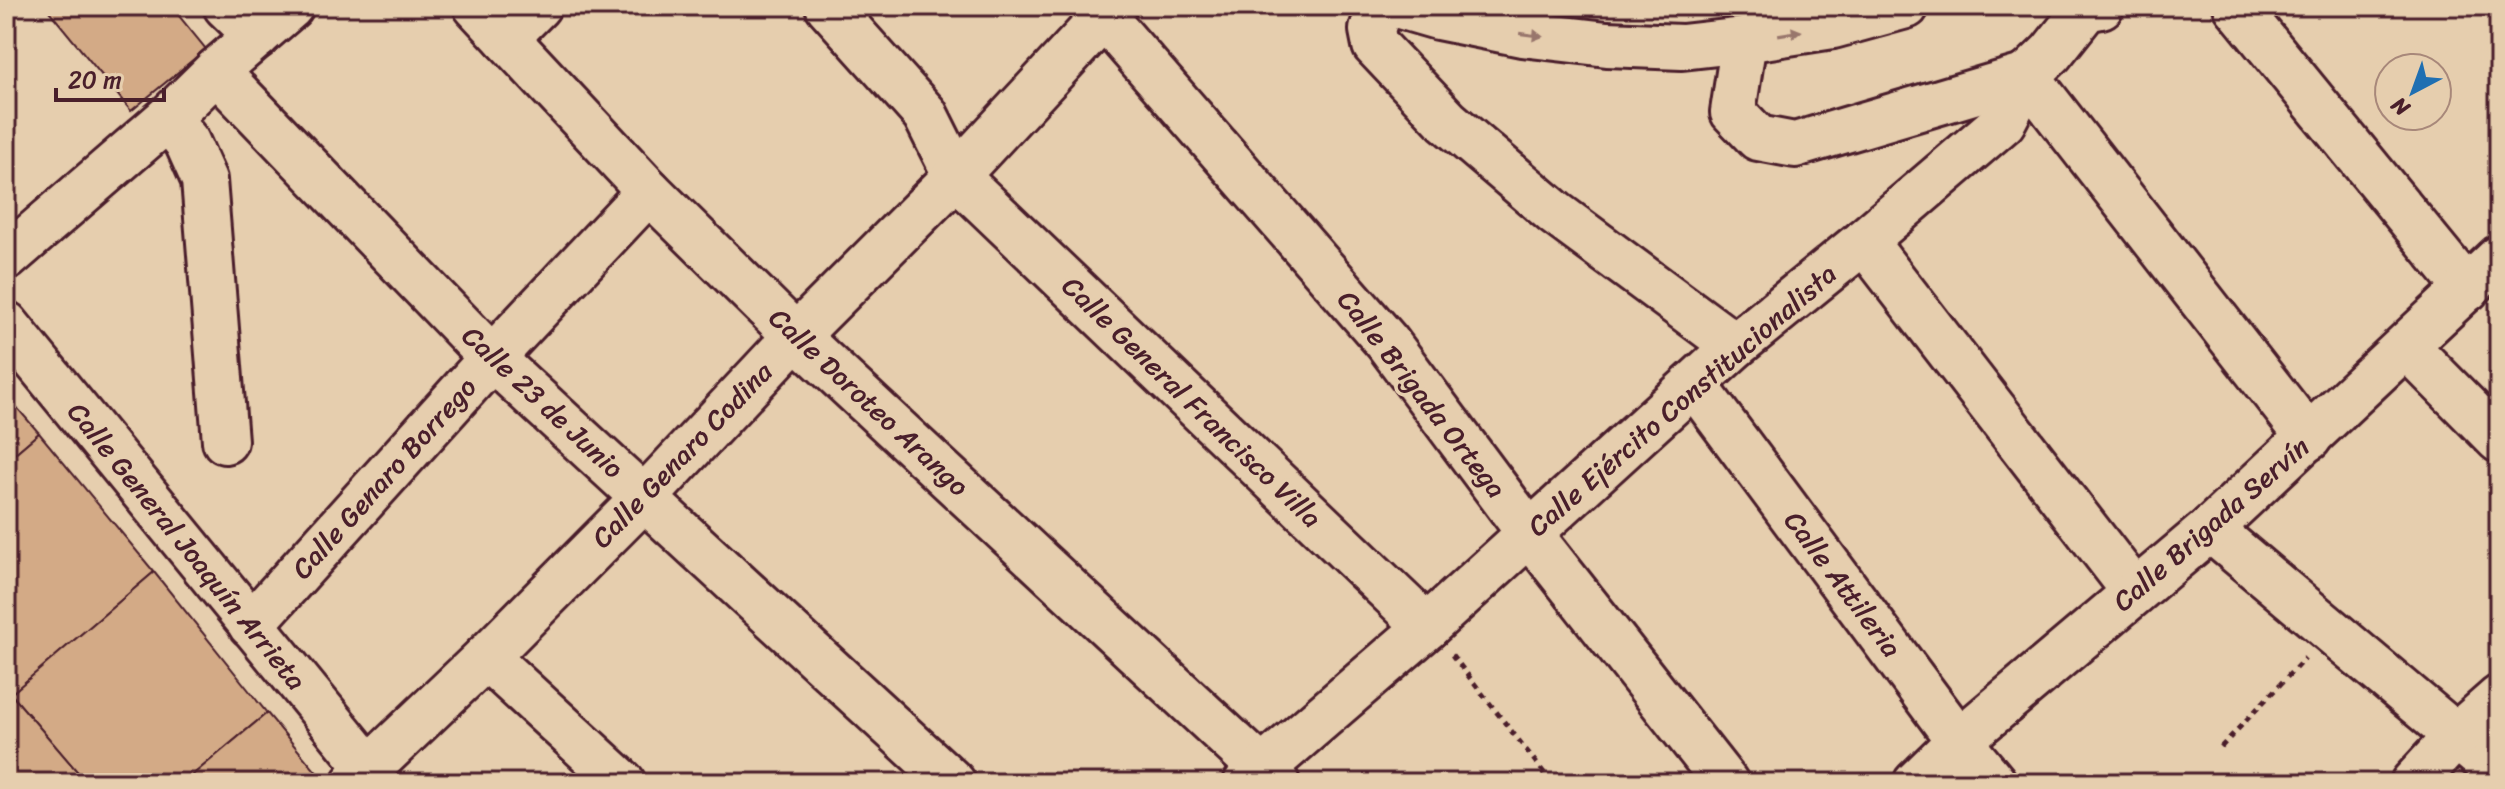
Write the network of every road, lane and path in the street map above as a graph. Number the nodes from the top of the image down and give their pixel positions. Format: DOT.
graph roads {
  1 [pos="226,6"];
  2 [pos="291,6"];
  3 [pos="476,6"];
  4 [pos="538,6"];
  5 [pos="828,6"];
  6 [pos="1380,6"];
  7 [pos="1400,6"];
  8 [pos="1906,6"];
  9 [pos="2101,6"];
  10 [pos="2236,6"];
  11 [pos="1109,12"];
  12 [pos="257,36"];
  13 [pos="506,38"];
  14 [pos="1744,40"];
  15 [pos="216,71"];
  16 [pos="2027,76"];
  17 [pos="168,118"];
  18 [pos="956,176"];
  19 [pos="649,191"];
  20 [pos="1864,241"];
  21 [pos="6,258"];
  22 [pos="2499,258"];
  23 [pos="2467,289"];
  24 [pos="6,324"];
  25 [pos="796,336"];
  26 [pos="1735,346"];
  27 [pos="2406,346"];
  28 [pos="492,358"];
  29 [pos="1694,384"];
  30 [pos="2309,438"];
  31 [pos="2499,440"];
  32 [pos="225,441"];
  33 [pos="645,497"];
  34 [pos="2210,529"];
  35 [pos="1530,534"];
  36 [pos="2135,592"];
  37 [pos="251,625"];
  38 [pos="1427,627"];
  39 [pos="2331,630"];
  40 [pos="486,657"];
  41 [pos="2499,698"];
  42 [pos="2457,735"];
  43 [pos="1959,741"];
  44 [pos="2221,747"];
  45 [pos="2499,772"];
  46 [pos="361,776"];
  47 [pos="1262,778"];
  48 [pos="623,783"];
  49 [pos="953,783"];
  50 [pos="1552,783"];
  51 [pos="1726,783"];
  52 [pos="1916,783"];
  53 [pos="1994,783"];
  54 [pos="2413,783"];
  1 -- 12 [label="street"];
  2 -- 12 [label="street"];
  3 -- 13 [label="street, Calle Doroteo Arango"];
  4 -- 13 [label="street"];
  5 -- 18 [label="street, Calle General Francisco Villa"];
  6 -- 26 [label="street"];
  7 -- 14 [label="street, one-way"];
  14 -- 8 [label="street, one-way"];
  9 -- 16 [label="street, Calle Ejército Constitucionalista"];
  10 -- 23 [label="street"];
  11 -- 18 [label="street, Calle Genaro Codina"];
  11 -- 35 [label="street, Calle Brigada Ortega"];
  12 -- 15 [label="street"];
  13 -- 19 [label="street, Calle Doroteo Arango"];
  14 -- 16 [label="street"];
  15 -- 17 [label="street"];
  15 -- 28 [label="street, Calle 23 de Junio"];
  16 -- 20 [label="street, Calle Ejército Constitucionalista"];
  16 -- 30 [label="street"];
  17 -- 21 [label="street"];
  17 -- 32 [label="street"];
  18 -- 25 [label="street, Calle Genaro Codina"];
  18 -- 38 [label="street, Calle General Francisco Villa"];
  19 -- 25 [label="street, Calle Doroteo Arango"];
  19 -- 28 [label="street, Calle Genaro Borrego"];
  20 -- 26 [label="street, Calle Ejército Constitucionalista"];
  20 -- 36 [label="street"];
  22 -- 23 [label="street, Calle Brigada Servín"];
  23 -- 27 [label="street, Calle Brigada Servín"];
  24 -- 37 [label="street, Calle General Joaquín Arrieta"];
  25 -- 33 [label="street, Calle Genaro Codina"];
  25 -- 47 [label="street, Calle Doroteo Arango"];
  26 -- 29 [label="street, Calle Ejército Constitucionalista"];
  27 -- 30 [label="street, Calle Brigada Servín"];
  27 -- 31 [label="street"];
  28 -- 33 [label="street, Calle 23 de Junio"];
  28 -- 37 [label="street, Calle Genaro Borrego"];
  29 -- 35 [label="street, Calle Ejército Constitucionalista"];
  29 -- 43 [label="street, Calle Attileria"];
  30 -- 34 [label="street, Calle Brigada Servín"];
  33 -- 40 [label="street, Calle Genaro Codina"];
  33 -- 49 [label="street, Calle 23 de Junio"];
  34 -- 36 [label="street, Calle Brigada Servín"];
  34 -- 39 [label="street"];
  35 -- 38 [label="street, Calle Ejército Constitucionalista"];
  35 -- 51 [label="street, Calle Brigada Ortega"];
  36 -- 43 [label="street, Calle Brigada Servín"];
  37 -- 46 [label="street, Calle General Joaquín Arrieta"];
  38 -- 47 [label="street, Calle Ejército Constitucionalista"];
  38 -- 50 [label="path"];
  39 -- 42 [label="street"];
  39 -- 44 [label="path"];
  40 -- 46 [label="street, Calle Genaro Codina"];
  40 -- 48 [label="street"];
  41 -- 42 [label="street"];
  42 -- 45 [label="street"];
  42 -- 54 [label="street"];
  43 -- 52 [label="street, Calle Brigada Servín"];
  43 -- 53 [label="street, Calle Attileria"];
}
